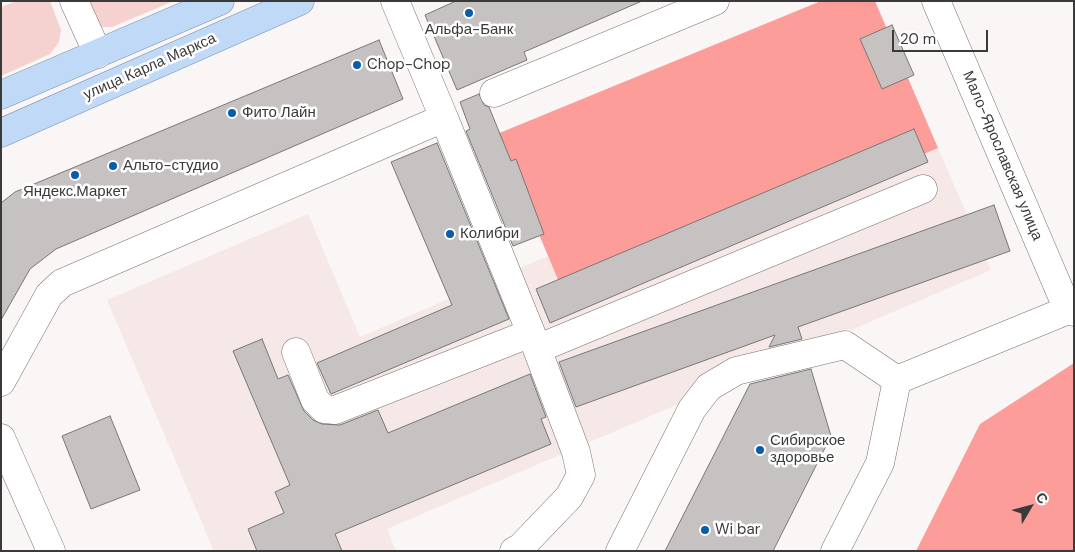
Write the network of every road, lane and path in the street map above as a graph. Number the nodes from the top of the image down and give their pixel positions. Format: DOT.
graph roads {
  1 [pos="74,1"];
  2 [pos="220,1"];
  3 [pos="300,1"];
  4 [pos="395,1"];
  5 [pos="715,1"];
  6 [pos="936,1"];
  7 [pos="98,54"];
  8 [pos="494,93"];
  9 [pos="1,95"];
  10 [pos="444,118"];
  11 [pos="1,133"];
  12 [pos="923,189"];
  13 [pos="1071,311"];
  14 [pos="534,341"];
  15 [pos="296,352"];
  16 [pos="897,380"];
  17 [pos="1,382"];
  18 [pos="1,438"];
  19 [pos="51,551"];
  20 [pos="514,551"];
  21 [pos="620,551"];
  22 [pos="835,551"];
  1 -- 7 [label="street"];
  2 -- 7 [label="main road"];
  3 -- 11 [label="main road, улица Карла Маркса"];
  4 -- 10 [label="street"];
  5 -- 8 [label="street"];
  6 -- 13 [label="street, Мало-Ярославская улица"];
  7 -- 9 [label="main road"];
  10 -- 14 [label="street"];
  10 -- 17 [label="street"];
  12 -- 14 [label="street"];
  13 -- 16 [label="street"];
  14 -- 15 [label="street"];
  14 -- 20 [label="street"];
  16 -- 21 [label="street"];
  16 -- 22 [label="street"];
  18 -- 19 [label="street"];
}
